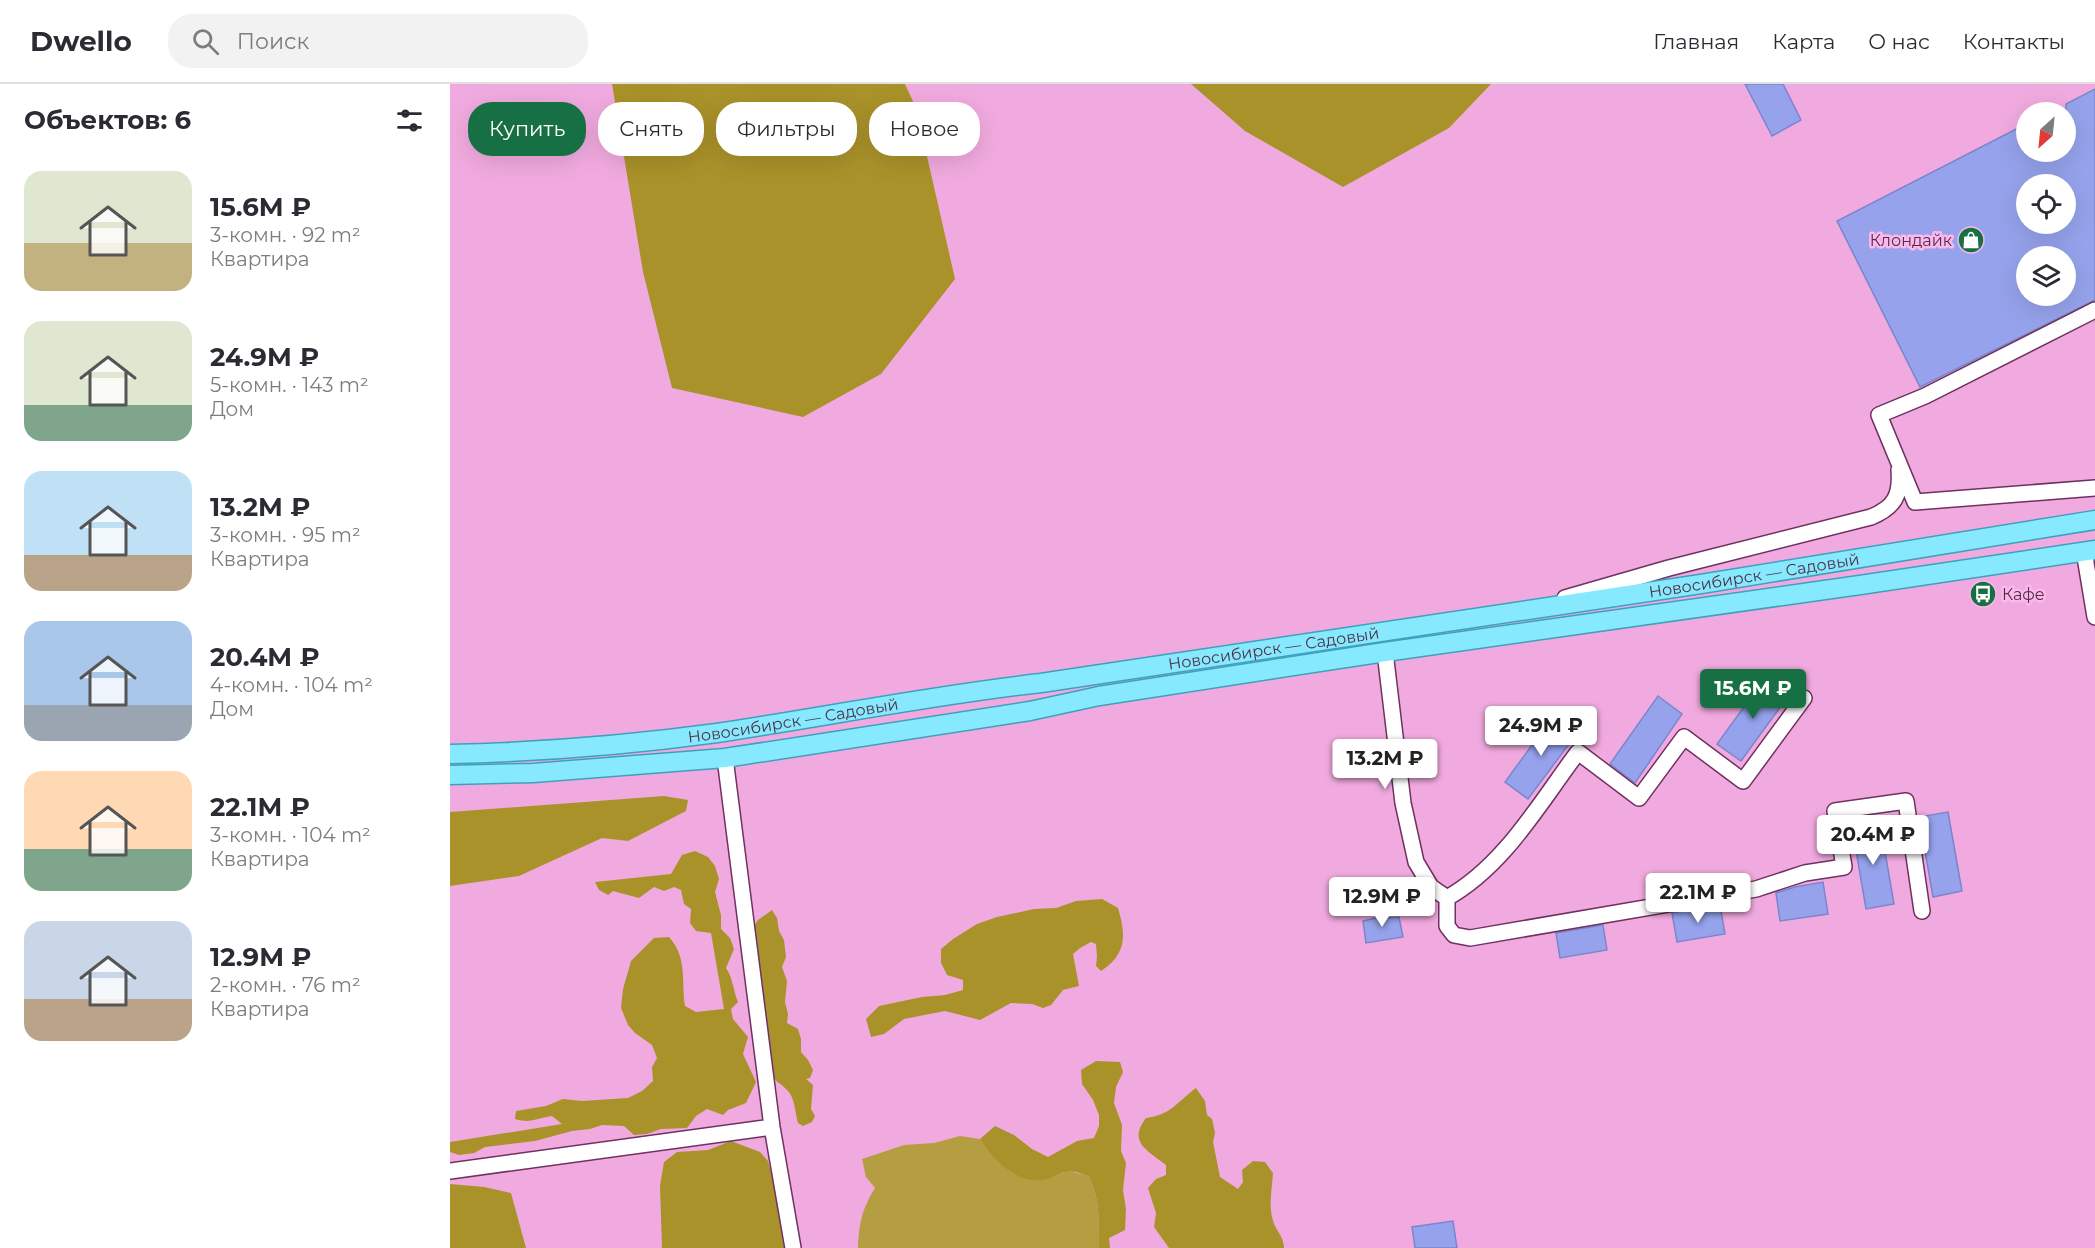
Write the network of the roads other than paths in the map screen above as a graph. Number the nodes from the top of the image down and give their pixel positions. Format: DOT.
graph roads {
  1 [pos="2095,310"];
  2 [pos="1898,461"];
  3 [pos="2095,488"];
  4 [pos="2095,520"];
  5 [pos="2089,550"];
  6 [pos="1520,611"];
  7 [pos="2095,617"];
  8 [pos="1384,652"];
  9 [pos="1804,698"];
  10 [pos="450,754"];
  11 [pos="725,758"];
  12 [pos="450,775"];
  13 [pos="1447,898"];
  14 [pos="1922,911"];
  15 [pos="772,1126"];
  16 [pos="450,1171"];
  17 [pos="793,1248"];
  1 -- 2 [label="street"];
  2 -- 3 [label="street"];
  2 -- 6 [label="street"];
  4 -- 6 [label="main road, Новосибирск — Садовый"];
  5 -- 7 [label="street"];
  5 -- 8 [label="main road, Новосибирск — Садовый"];
  6 -- 10 [label="main road, Новосибирск — Садовый"];
  8 -- 11 [label="main road, Новосибирск — Садовый"];
  8 -- 13 [label="street"];
  9 -- 13 [label="street"];
  11 -- 12 [label="main road, Новосибирск — Садовый"];
  11 -- 15 [label="street"];
  13 -- 14 [label="street"];
  15 -- 16 [label="street"];
  15 -- 17 [label="street"];
}
